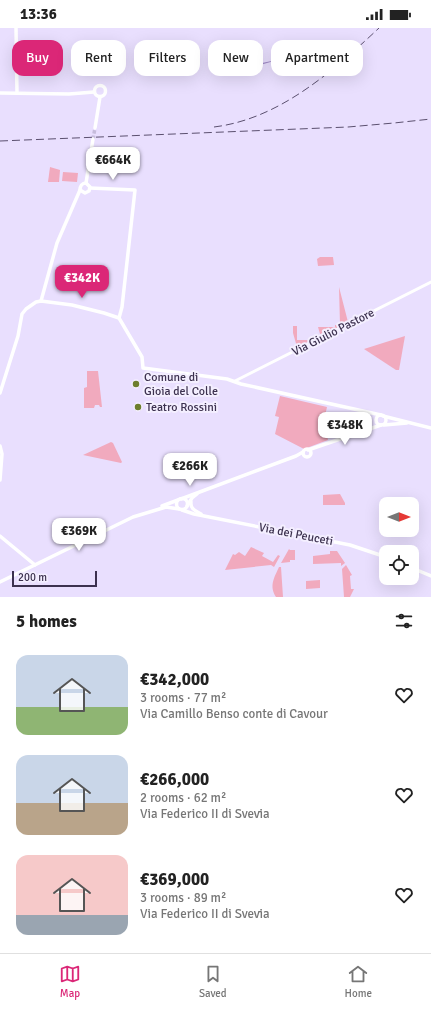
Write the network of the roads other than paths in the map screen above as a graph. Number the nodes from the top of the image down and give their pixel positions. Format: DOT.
graph roads {
  1 [pos="16,28"];
  2 [pos="17,92"];
  3 [pos="94,92"];
  4 [pos="0,93"];
  5 [pos="100,97"];
  6 [pos="95,128"];
  7 [pos="93,139"];
  8 [pos="86,183"];
  9 [pos="90,188"];
  10 [pos="80,190"];
  11 [pos="431,282"];
  12 [pos="41,301"];
  13 [pos="119,318"];
  14 [pos="235,381"];
  15 [pos="0,393"];
  16 [pos="372,414"];
  17 [pos="382,416"];
  18 [pos="376,421"];
  19 [pos="413,424"];
  20 [pos="382,425"];
  21 [pos="431,428"];
  22 [pos="368,429"];
  23 [pos="0,446"];
  24 [pos="310,451"];
  25 [pos="303,452"];
  26 [pos="296,456"];
  27 [pos="306,457"];
  28 [pos="0,480"];
  29 [pos="205,490"];
  30 [pos="180,499"];
  31 [pos="189,504"];
  32 [pos="168,505"];
  33 [pos="180,510"];
  34 [pos="204,516"];
  35 [pos="0,536"];
  36 [pos="379,555"];
  37 [pos="35,565"];
  38 [pos="419,571"];
  39 [pos="431,576"];
  40 [pos="0,582"];
  1 -- 2 [label="main road"];
  2 -- 3 [label="main road"];
  2 -- 4 [label="main road"];
  3 -- 5 [label="main road"];
  3 -- 5 [label="main road"];
  5 -- 6 [label="main road"];
  7 -- 8 [label="main road"];
  8 -- 9 [label="main road"];
  8 -- 10 [label="main road"];
  9 -- 10 [label="main road"];
  9 -- 13 [label="main road"];
  10 -- 12 [label="main road"];
  11 -- 14 [label="street, Via Giulio Pastore"];
  12 -- 13 [label="main road"];
  12 -- 15 [label="main road"];
  13 -- 14 [label="main road"];
  14 -- 16 [label="main road"];
  16 -- 17 [label="main road"];
  16 -- 18 [label="main road"];
  17 -- 18 [label="main road"];
  17 -- 19 [label="main road"];
  17 -- 20 [label="main road"];
  18 -- 20 [label="main road"];
  18 -- 22 [label="main road"];
  19 -- 20 [label="main road"];
  19 -- 21 [label="main road"];
  20 -- 22 [label="main road"];
  22 -- 24 [label="main road"];
  23 -- 28 [label="main road"];
  24 -- 25 [label="main road"];
  24 -- 27 [label="main road"];
  25 -- 26 [label="main road"];
  25 -- 27 [label="main road"];
  26 -- 27 [label="main road"];
  26 -- 29 [label="main road"];
  29 -- 30 [label="main road"];
  29 -- 31 [label="main road"];
  30 -- 31 [label="main road"];
  30 -- 32 [label="main road"];
  30 -- 33 [label="main road"];
  31 -- 33 [label="main road"];
  31 -- 34 [label="main road"];
  32 -- 33 [label="main road, Via dei Peuceti"];
  32 -- 37 [label="main road"];
  33 -- 34 [label="main road, Via dei Peuceti"];
  34 -- 36 [label="main road, Via dei Peuceti"];
  35 -- 37 [label="main road"];
  37 -- 40 [label="main road"];
  38 -- 39 [label="main road"];
}
